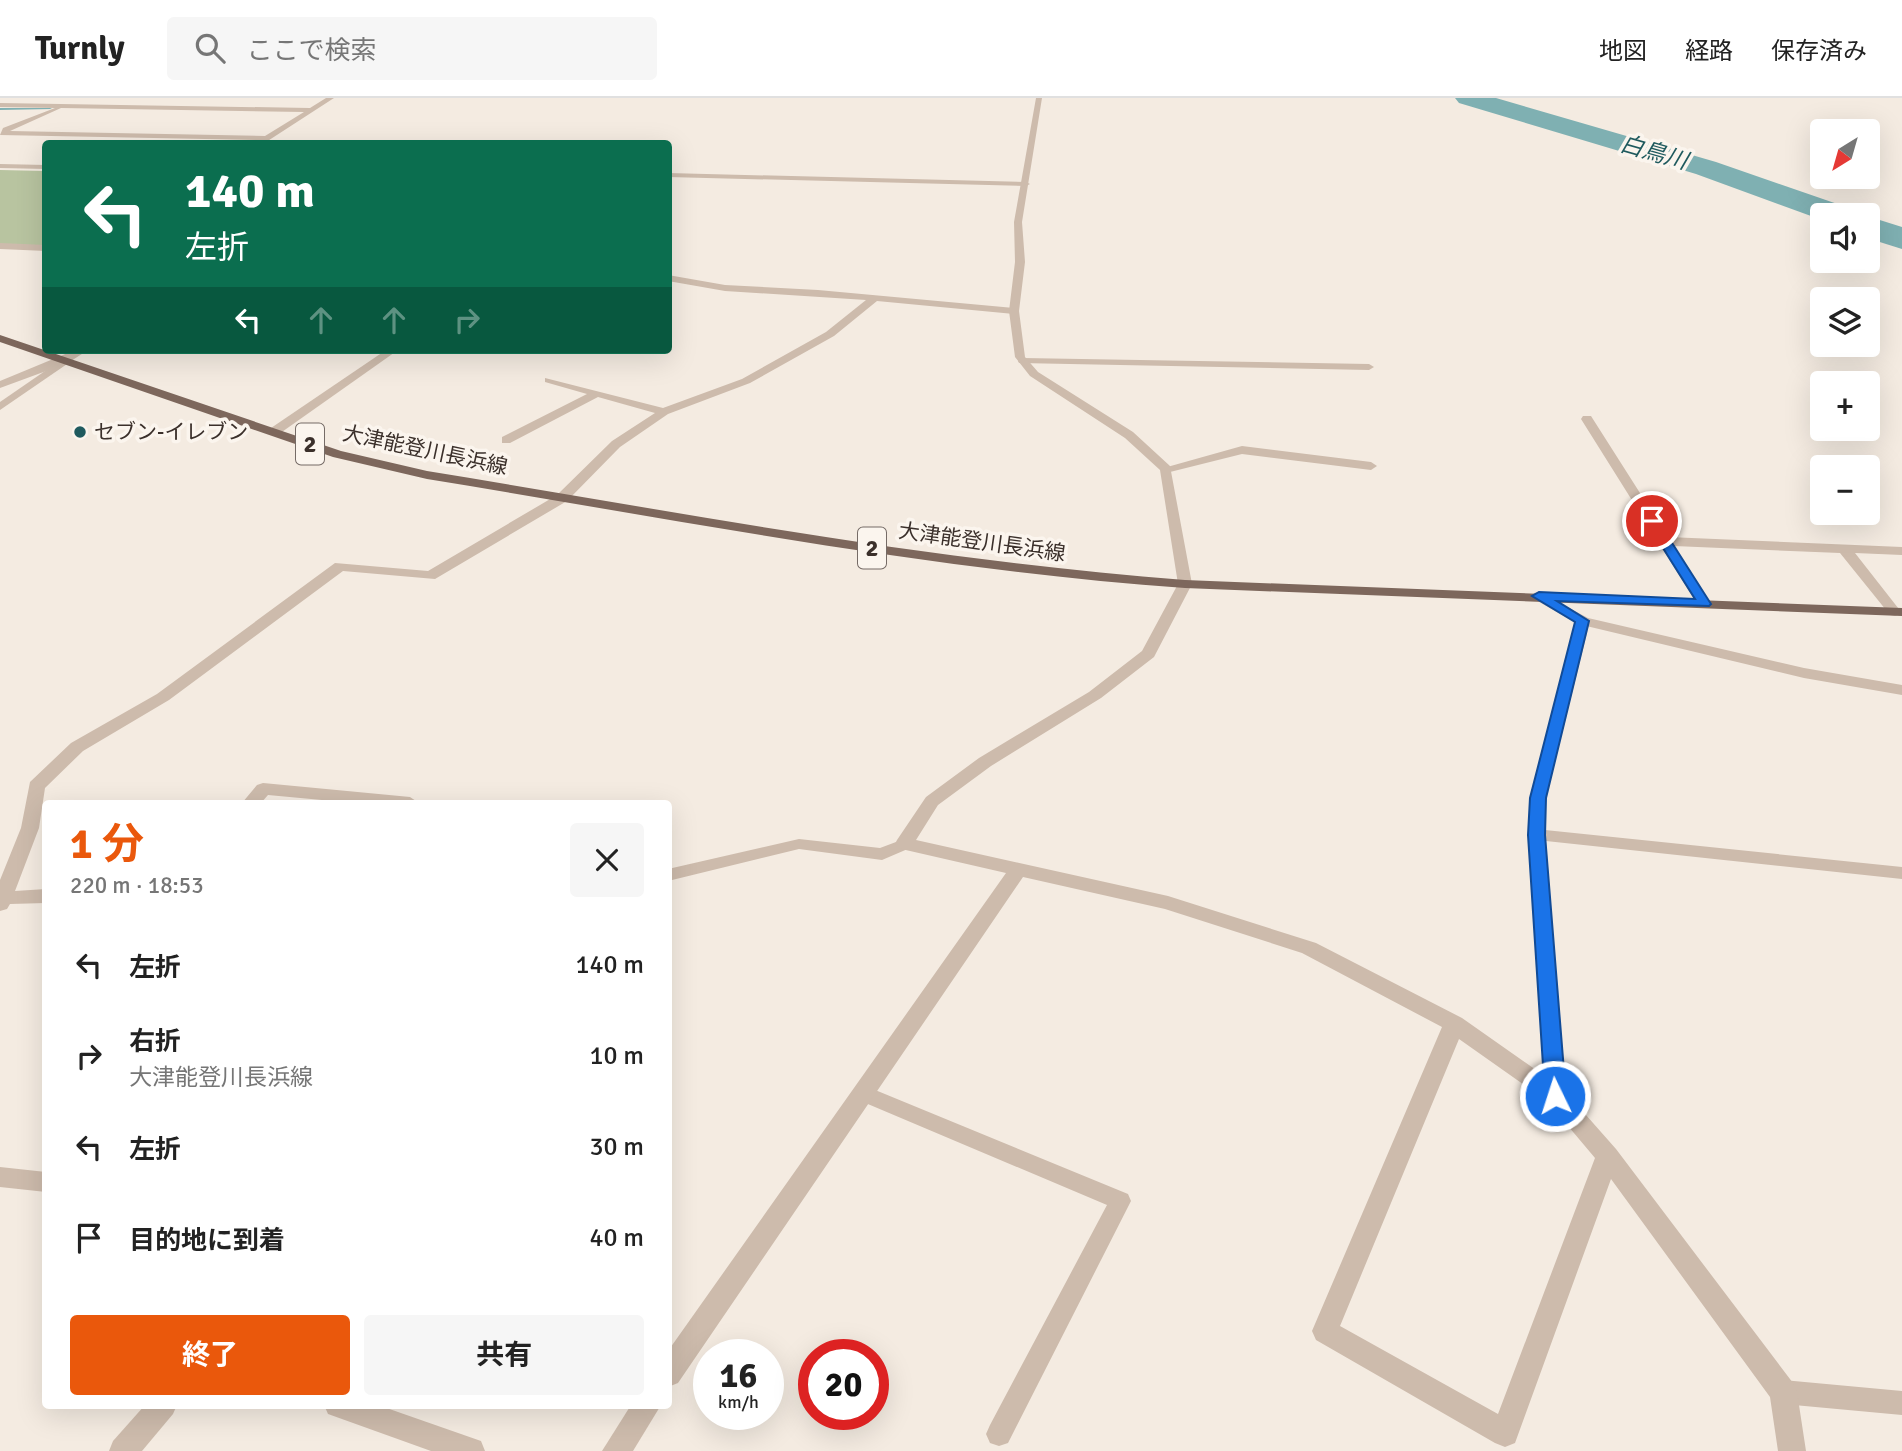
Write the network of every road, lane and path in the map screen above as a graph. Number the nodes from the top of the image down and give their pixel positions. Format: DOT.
graph roads {
  1 [pos="84,98"];
  2 [pos="331,98"];
  3 [pos="1039,98"];
  4 [pos="0,105"];
  5 [pos="66,106"];
  6 [pos="310,110"];
  7 [pos="0,133"];
  8 [pos="270,138"];
  9 [pos="266,140"];
  10 [pos="0,166"];
  11 [pos="42,167"];
  12 [pos="672,175"];
  13 [pos="1026,184"];
  14 [pos="0,246"];
  15 [pos="42,248"];
  16 [pos="672,279"];
  17 [pos="874,299"];
  18 [pos="1014,312"];
  19 [pos="0,338"];
  20 [pos="42,354"];
  21 [pos="43,354"];
  22 [pos="77,354"];
  23 [pos="387,354"];
  24 [pos="1023,361"];
  25 [pos="65,362"];
  26 [pos="1369,367"];
  27 [pos="549,380"];
  28 [pos="0,385"];
  29 [pos="598,393"];
  30 [pos="0,407"];
  31 [pos="664,412"];
  32 [pos="1587,419"];
  33 [pos="275,431"];
  34 [pos="506,440"];
  35 [pos="1371,466"];
  36 [pos="1167,470"];
  37 [pos="562,498"];
  38 [pos="1665,541"];
  39 [pos="1844,549"];
  40 [pos="1902,551"];
  41 [pos="1185,583"];
  42 [pos="1539,596"];
  43 [pos="1704,604"];
  44 [pos="1899,612"];
  45 [pos="1583,621"];
  46 [pos="1902,690"];
  47 [pos="254,800"];
  48 [pos="378,800"];
  49 [pos="1537,835"];
  50 [pos="904,844"];
  51 [pos="1018,870"];
  52 [pos="1902,873"];
  53 [pos="672,874"];
  54 [pos="42,896"];
  55 [pos="2,901"];
  56 [pos="1454,1024"];
  57 [pos="863,1093"];
  58 [pos="1555,1096"];
  59 [pos="1608,1156"];
  60 [pos="0,1177"];
  61 [pos="42,1182"];
  62 [pos="672,1368"];
  63 [pos="1783,1392"];
  64 [pos="1902,1404"];
  65 [pos="160,1409"];
  66 [pos="350,1409"];
  67 [pos="644,1409"];
  68 [pos="999,1434"];
  69 [pos="123,1451"];
  70 [pos="471,1451"];
  71 [pos="615,1451"];
  72 [pos="1792,1451"];
  1 -- 5 [label="street"];
  2 -- 6 [label="street"];
  3 -- 13 [label="street"];
  4 -- 5 [label="street"];
  5 -- 6 [label="street"];
  5 -- 7 [label="street"];
  6 -- 8 [label="street"];
  7 -- 8 [label="street"];
  8 -- 9 [label="street"];
  10 -- 11 [label="street"];
  12 -- 13 [label="street"];
  13 -- 18 [label="street"];
  14 -- 15 [label="street"];
  16 -- 17 [label="street"];
  17 -- 18 [label="street"];
  17 -- 31 [label="street"];
  18 -- 24 [label="street"];
  19 -- 20 [label="main road, 大津能登川長浜線 / 2"];
  21 -- 25 [label="main road, 大津能登川長浜線 / 2"];
  22 -- 25 [label="street"];
  23 -- 33 [label="street"];
  24 -- 26 [label="street"];
  24 -- 36 [label="street"];
  25 -- 28 [label="street"];
  25 -- 30 [label="street"];
  25 -- 33 [label="main road, 大津能登川長浜線 / 2"];
  27 -- 29 [label="street"];
  29 -- 31 [label="street"];
  29 -- 34 [label="street"];
  31 -- 37 [label="street"];
  32 -- 38 [label="street"];
  33 -- 37 [label="main road, 大津能登川長浜線 / 2"];
  35 -- 36 [label="street"];
  36 -- 41 [label="street"];
  37 -- 41 [label="main road, 大津能登川長浜線 / 2"];
  37 -- 55 [label="street"];
  38 -- 39 [label="street"];
  38 -- 43 [label="street"];
  39 -- 40 [label="street"];
  39 -- 44 [label="street"];
  41 -- 42 [label="main road, 大津能登川長浜線 / 2"];
  41 -- 50 [label="street"];
  42 -- 43 [label="main road, 大津能登川長浜線 / 2"];
  42 -- 45 [label="street"];
  43 -- 44 [label="main road, 大津能登川長浜線 / 2"];
  45 -- 46 [label="street"];
  45 -- 49 [label="lane"];
  47 -- 48 [label="street"];
  49 -- 52 [label="lane"];
  49 -- 58 [label="lane"];
  50 -- 51 [label="street"];
  50 -- 53 [label="lane"];
  51 -- 56 [label="street"];
  51 -- 57 [label="street"];
  54 -- 55 [label="street"];
  56 -- 58 [label="street"];
  56 -- 59 [label="street"];
  57 -- 62 [label="street"];
  57 -- 68 [label="lane"];
  58 -- 59 [label="street"];
  59 -- 63 [label="street"];
  60 -- 61 [label="street"];
  63 -- 64 [label="lane"];
  63 -- 72 [label="street"];
  65 -- 69 [label="street"];
  66 -- 70 [label="street"];
  67 -- 71 [label="street"];
}
